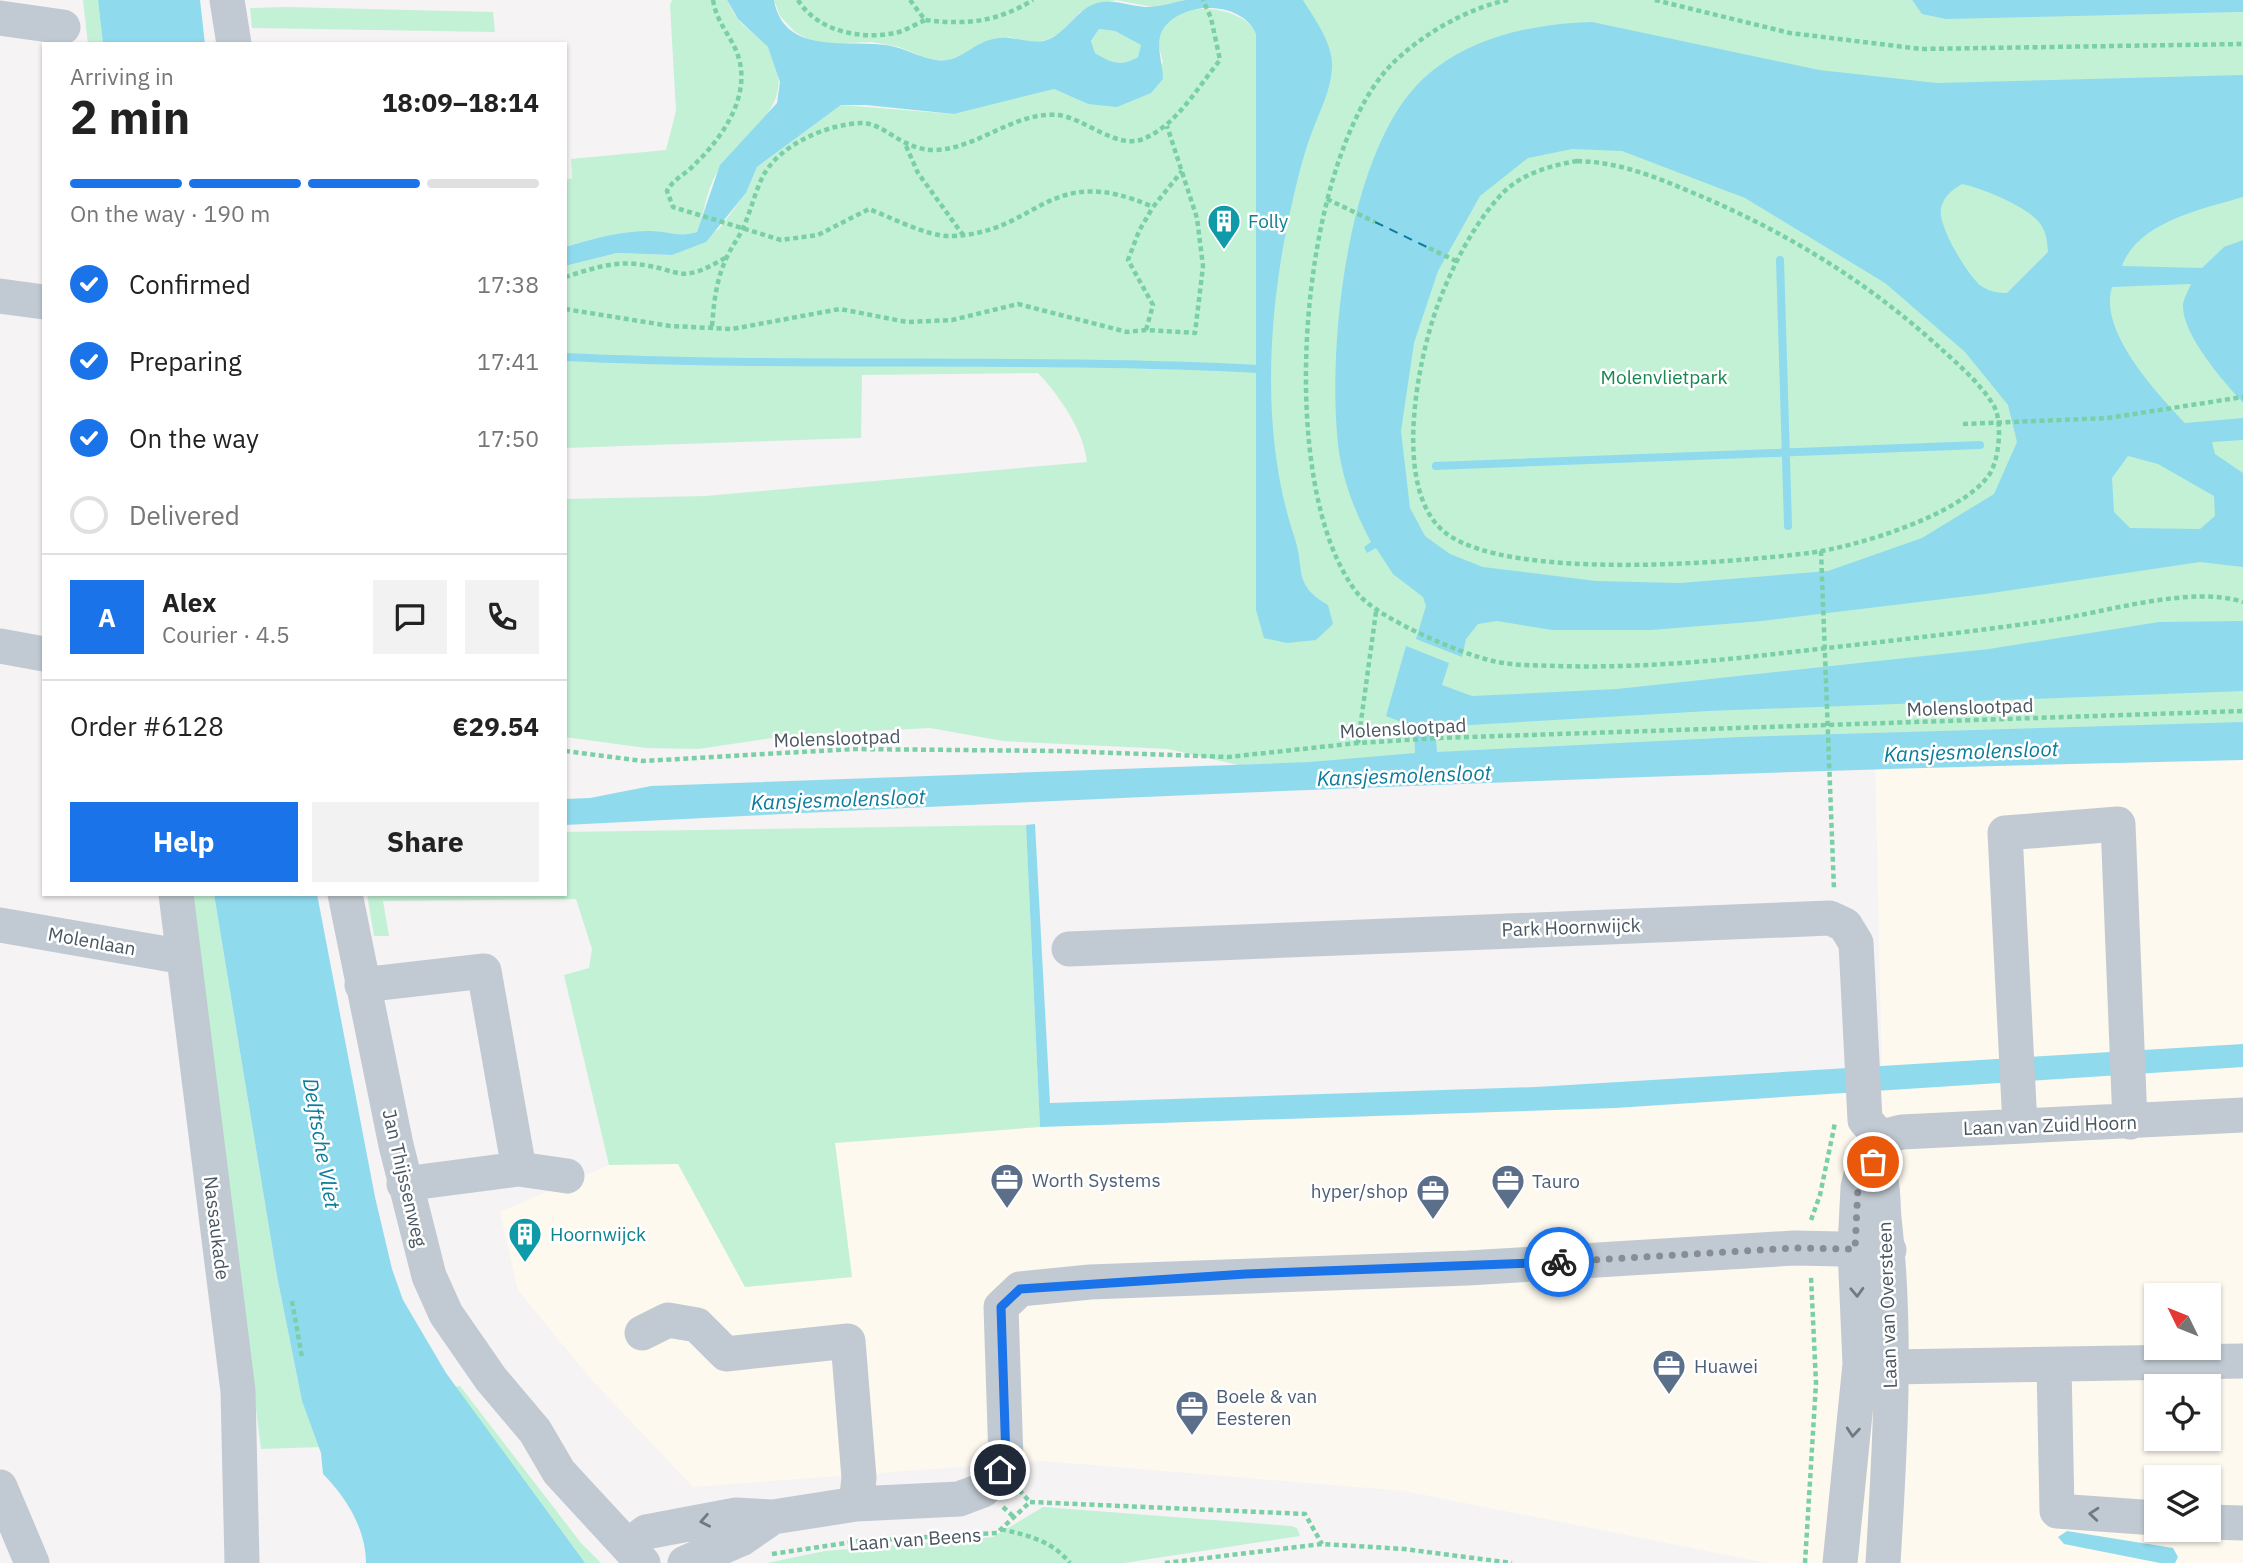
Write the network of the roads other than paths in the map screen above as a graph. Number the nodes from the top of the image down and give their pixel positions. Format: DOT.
graph roads {
  1 [pos="228,0"];
  2 [pos="0,18"];
  3 [pos="63,24"];
  4 [pos="234,42"];
  5 [pos="0,296"];
  6 [pos="42,302"];
  7 [pos="0,646"];
  8 [pos="42,654"];
  9 [pos="176,896"];
  10 [pos="345,896"];
  11 [pos="0,925"];
  12 [pos="1069,949"];
  13 [pos="184,957"];
  14 [pos="362,985"];
  15 [pos="2019,1110"];
  16 [pos="2243,1115"];
  17 [pos="2130,1122"];
  18 [pos="1878,1152"];
  19 [pos="519,1169"];
  20 [pos="567,1176"];
  21 [pos="404,1184"];
  22 [pos="1872,1249"];
  23 [pos="642,1333"];
  24 [pos="2243,1361"];
  25 [pos="2054,1365"];
  26 [pos="1890,1367"];
  27 [pos="0,1487"];
  28 [pos="856,1504"];
  29 [pos="773,1517"];
  30 [pos="2144,1517"];
  31 [pos="2221,1522"];
  32 [pos="2243,1523"];
  33 [pos="639,1547"];
  34 [pos="32,1563"];
  35 [pos="242,1563"];
  36 [pos="671,1563"];
  37 [pos="685,1563"];
  38 [pos="1840,1563"];
  39 [pos="1886,1563"];
  1 -- 4 [label="street"];
  2 -- 3 [label="street"];
  5 -- 6 [label="street"];
  7 -- 8 [label="street"];
  9 -- 13 [label="street, Nassaukade"];
  10 -- 14 [label="street, Jan Thijssenweg"];
  11 -- 13 [label="street, Molenlaan"];
  12 -- 18 [label="street, Park Hoornwijck"];
  13 -- 35 [label="street, Nassaukade"];
  14 -- 19 [label="street"];
  14 -- 21 [label="street, Jan Thijssenweg"];
  15 -- 17 [label="street, Laan van Zuid Hoorn"];
  15 -- 17 [label="street"];
  15 -- 18 [label="street, Laan van Zuid Hoorn"];
  16 -- 17 [label="street, Laan van Zuid Hoorn"];
  18 -- 22 [label="street, Laan van Oversteen"];
  19 -- 20 [label="street"];
  19 -- 21 [label="street"];
  21 -- 33 [label="street, Jan Thijssenweg"];
  22 -- 26 [label="street, Laan van Oversteen"];
  22 -- 28 [label="street, Laan van Beens"];
  22 -- 38 [label="street, Laan van Oversteen, one-way"];
  23 -- 28 [label="street"];
  24 -- 25 [label="street"];
  25 -- 26 [label="street"];
  30 -- 25 [label="street, one-way"];
  26 -- 39 [label="street, Laan van Oversteen"];
  27 -- 34 [label="street"];
  28 -- 29 [label="street, Laan van Beens"];
  29 -- 33 [label="street, Laan van Beens, one-way"];
  29 -- 37 [label="street, Laan van Beens"];
  31 -- 32 [label="street"];
  33 -- 36 [label="street, Jan Thijssenweg"];
}
